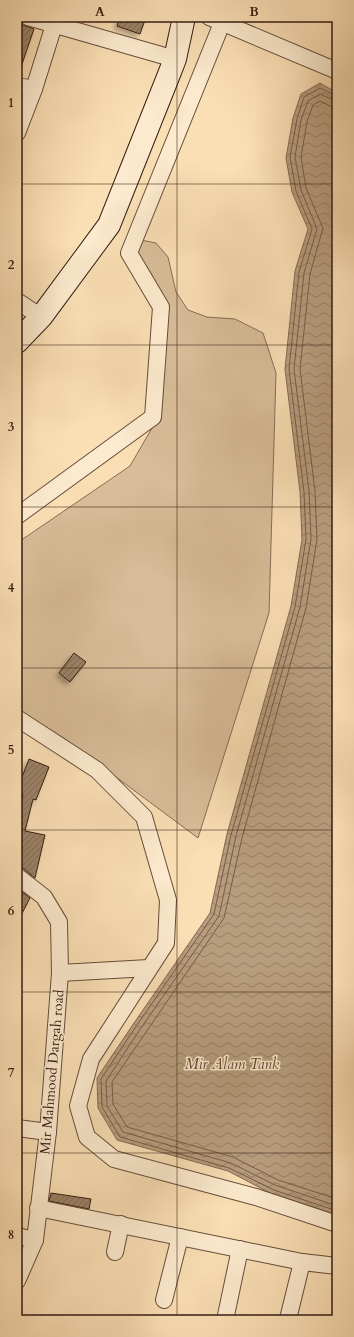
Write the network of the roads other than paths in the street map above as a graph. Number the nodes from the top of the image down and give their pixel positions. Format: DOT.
graph roads {
  1 [pos="28,17"];
  2 [pos="184,17"];
  3 [pos="216,20"];
  4 [pos="54,25"];
  5 [pos="175,58"];
  6 [pos="337,71"];
  7 [pos="17,86"];
  8 [pos="34,89"];
  9 [pos="17,133"];
  10 [pos="17,301"];
  11 [pos="41,317"];
  12 [pos="17,342"];
  13 [pos="17,516"];
  14 [pos="17,718"];
  15 [pos="17,876"];
  16 [pos="149,968"];
  17 [pos="60,973"];
  18 [pos="17,1128"];
  19 [pos="48,1132"];
  20 [pos="38,1208"];
  21 [pos="121,1224"];
  22 [pos="337,1224"];
  23 [pos="17,1236"];
  24 [pos="180,1237"];
  25 [pos="35,1240"];
  26 [pos="240,1249"];
  27 [pos="115,1252"];
  28 [pos="302,1262"];
  29 [pos="337,1266"];
  30 [pos="17,1282"];
  31 [pos="164,1300"];
  32 [pos="288,1319"];
  33 [pos="225,1320"];
  1 -- 4 [label="street"];
  2 -- 5 [label="main road"];
  3 -- 6 [label="street"];
  3 -- 13 [label="street"];
  4 -- 5 [label="street"];
  4 -- 8 [label="street"];
  5 -- 11 [label="main road"];
  7 -- 8 [label="street"];
  8 -- 9 [label="street"];
  10 -- 11 [label="street"];
  11 -- 12 [label="main road"];
  14 -- 16 [label="street"];
  15 -- 17 [label="street, Mir Mahmood Dargah road"];
  16 -- 17 [label="street"];
  16 -- 22 [label="street"];
  17 -- 19 [label="street, Mir Mahmood Dargah road"];
  18 -- 19 [label="street"];
  19 -- 20 [label="street, Mir Mahmood Dargah road"];
  20 -- 21 [label="street"];
  20 -- 25 [label="street, Mir Mahmood Dargah road"];
  21 -- 24 [label="street"];
  21 -- 27 [label="street"];
  23 -- 25 [label="street"];
  24 -- 26 [label="street"];
  24 -- 31 [label="street"];
  25 -- 30 [label="street, Mir Mahmood Dargah road"];
  26 -- 28 [label="street"];
  26 -- 33 [label="street"];
  28 -- 29 [label="street"];
  28 -- 32 [label="street"];
}
